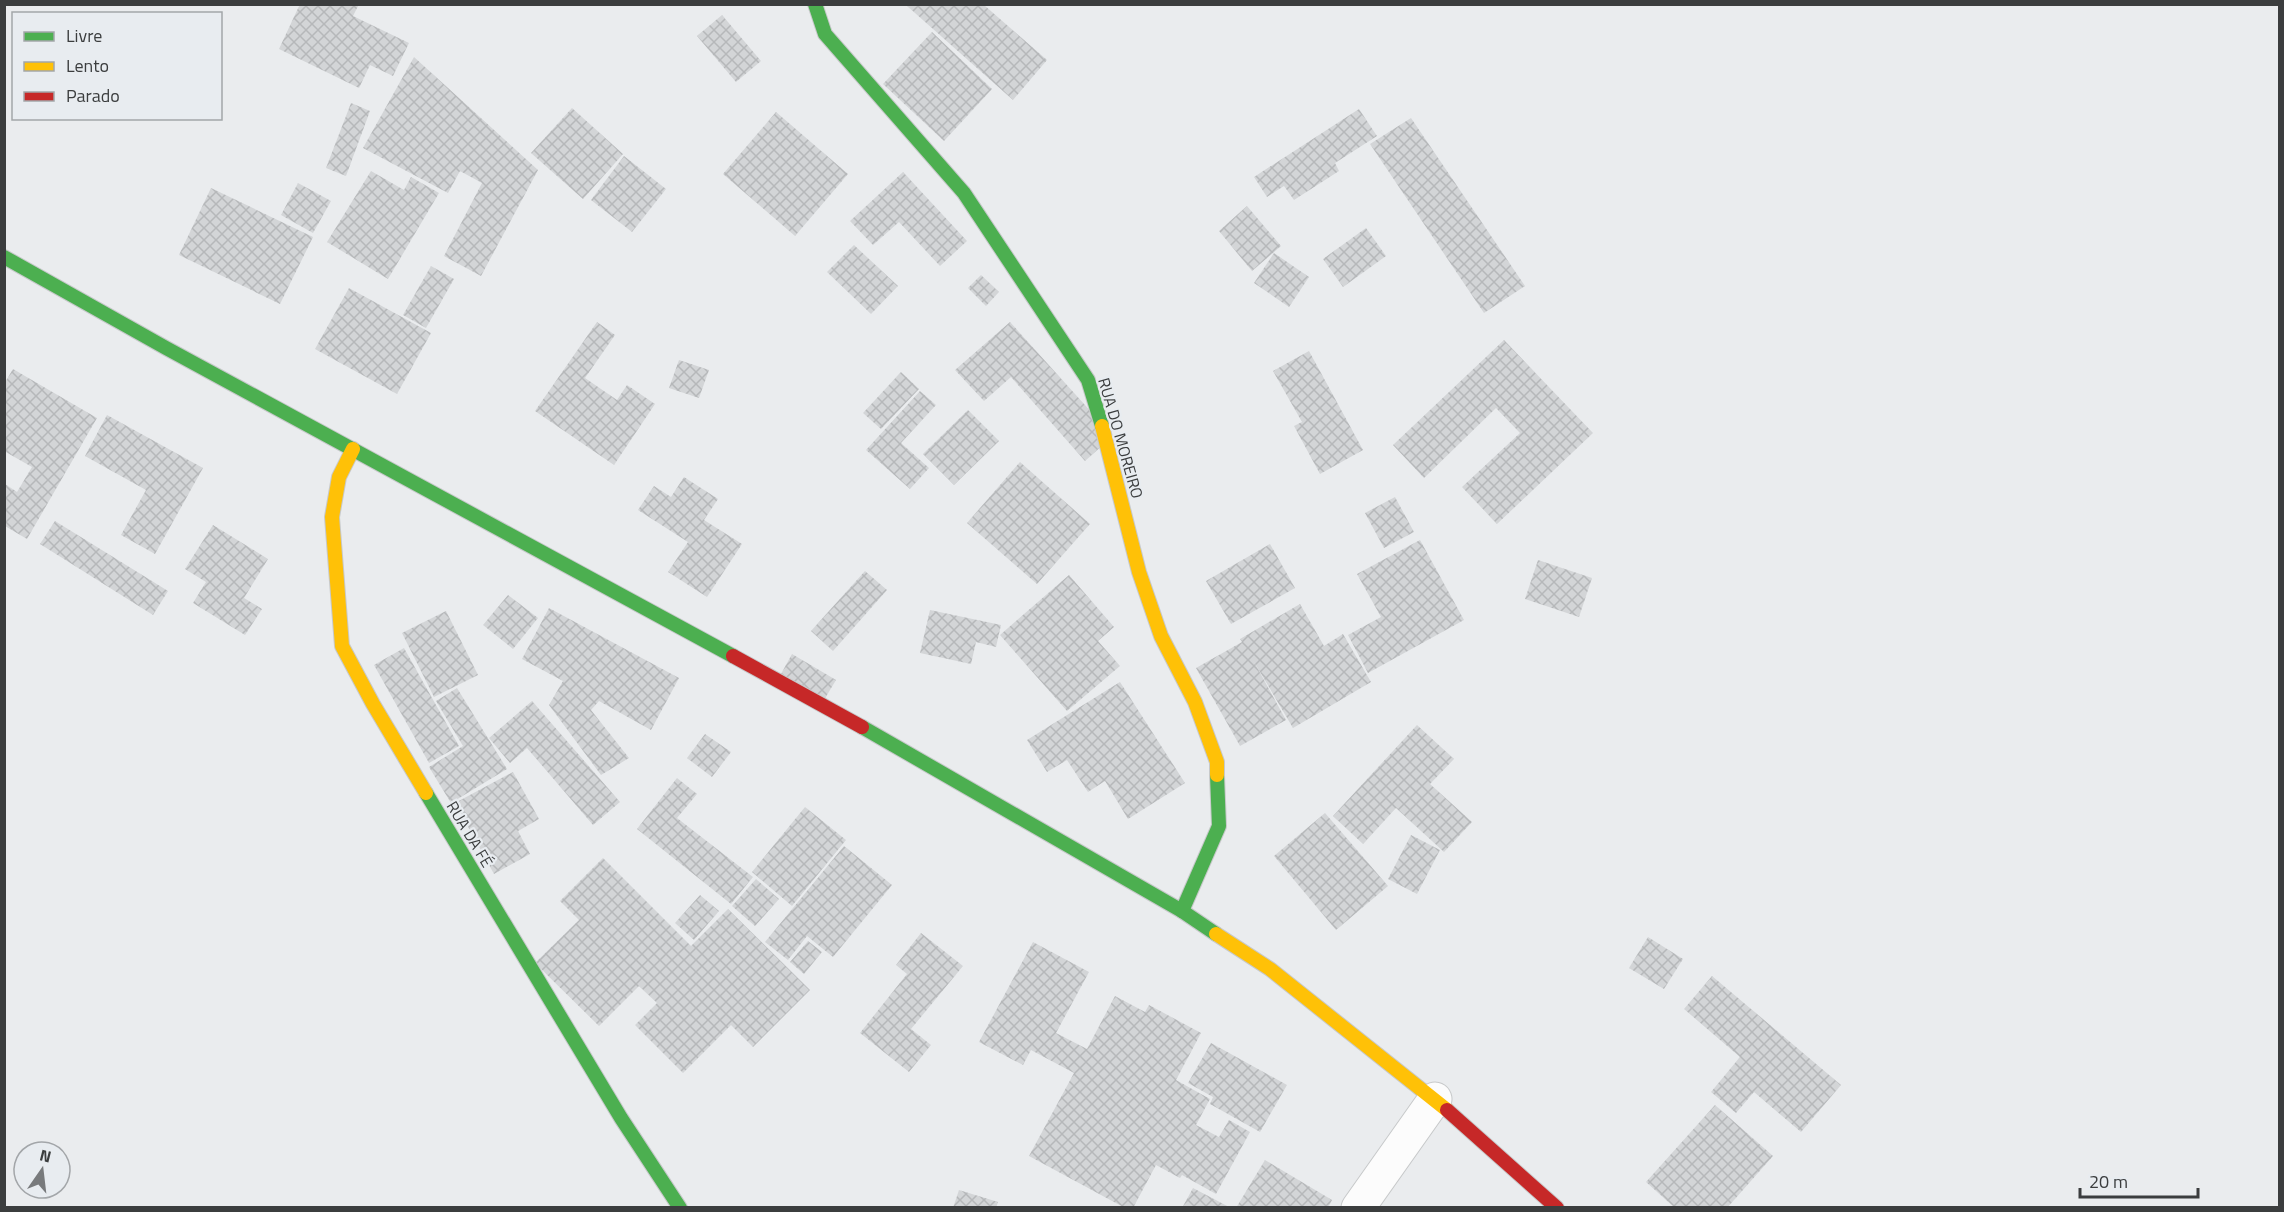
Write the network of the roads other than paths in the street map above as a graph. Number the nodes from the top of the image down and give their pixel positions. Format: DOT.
graph roads {
  1 [pos="814,4"];
  2 [pos="4,256"];
  3 [pos="353,449"];
  4 [pos="1182,911"];
  5 [pos="1436,1099"];
  6 [pos="680,1208"];
  7 [pos="1358,1208"];
  8 [pos="1557,1208"];
  1 -- 4 [label="street, RUA DO MOREIRO"];
  2 -- 3 [label="street"];
  3 -- 4 [label="street"];
  3 -- 6 [label="street, RUA DA FÉ"];
  4 -- 5 [label="street"];
  5 -- 7 [label="street"];
  5 -- 8 [label="street"];
}
